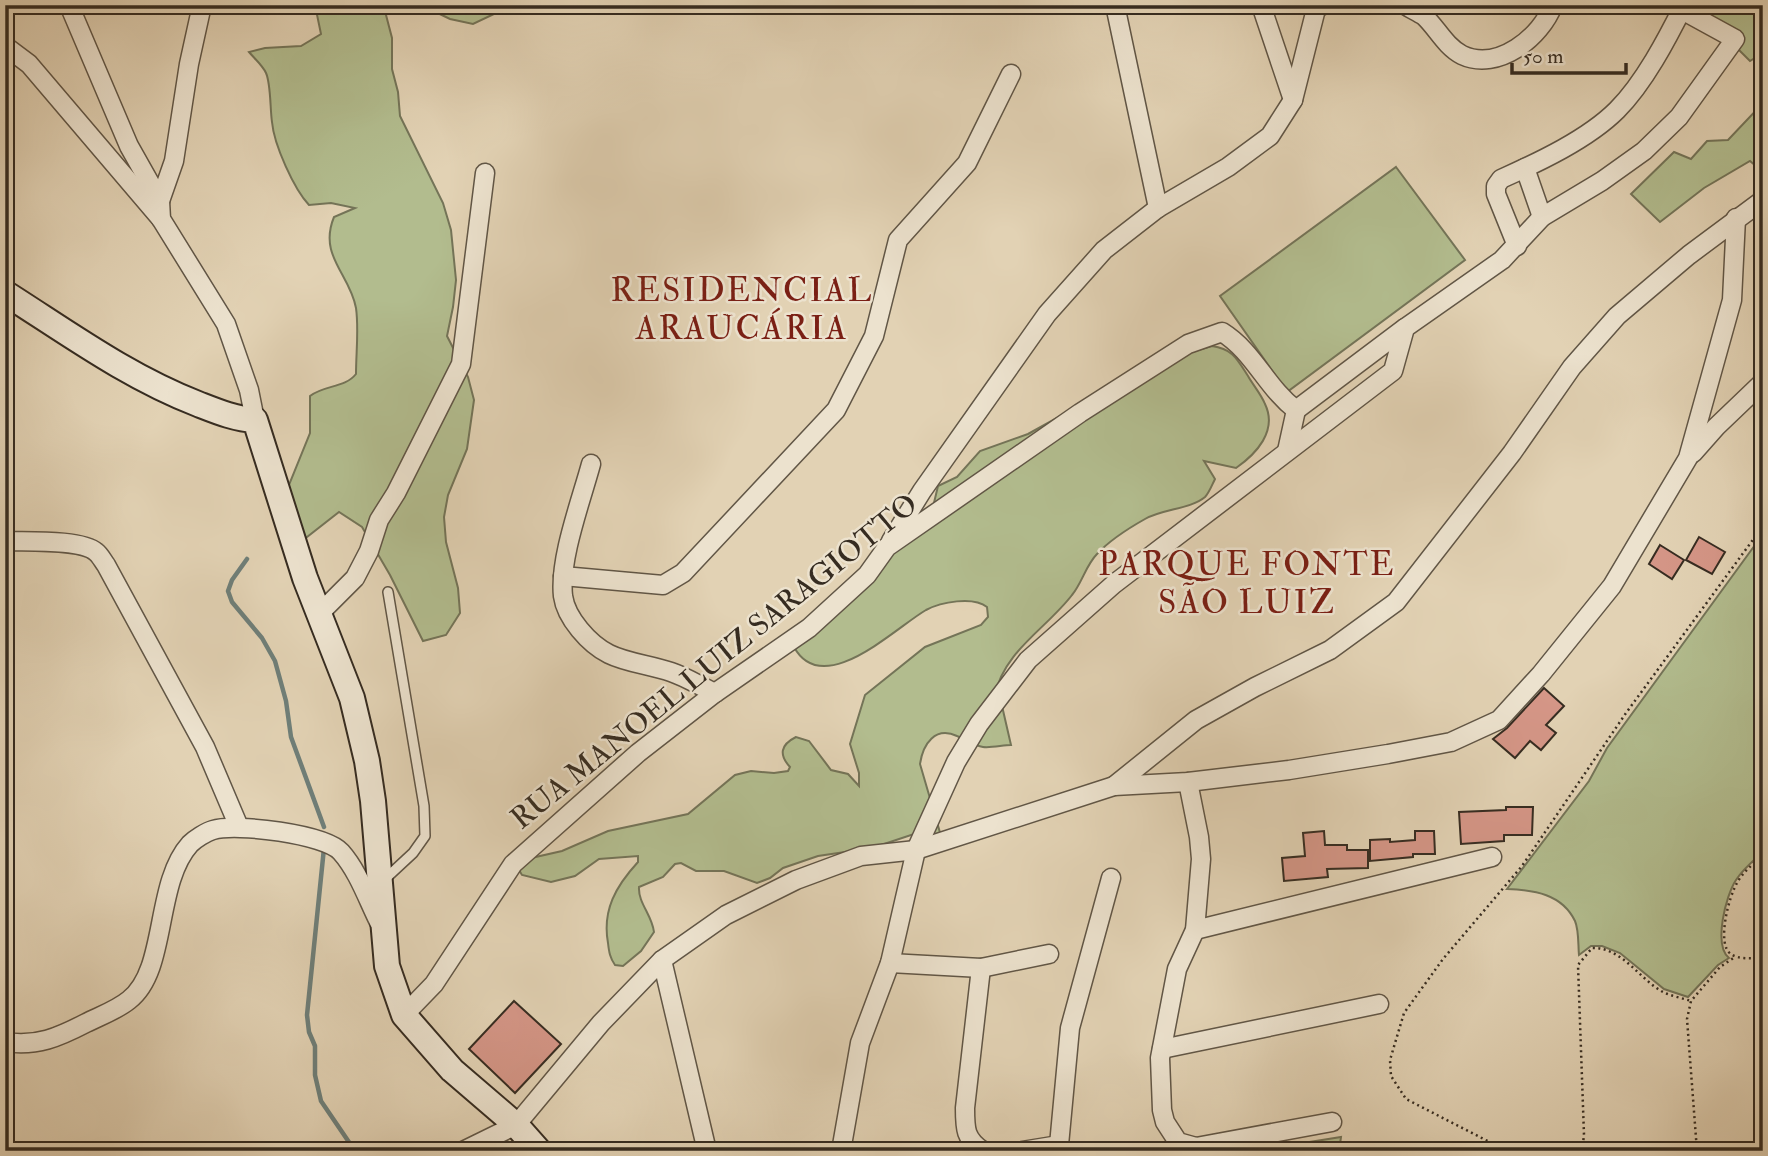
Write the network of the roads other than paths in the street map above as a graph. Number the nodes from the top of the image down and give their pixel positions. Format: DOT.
graph roads {
  1 [pos="69,5"];
  2 [pos="202,5"];
  3 [pos="1115,5"];
  4 [pos="1261,5"];
  5 [pos="1323,5"];
  6 [pos="1405,5"];
  7 [pos="1552,5"];
  8 [pos="1683,8"];
  9 [pos="5,46"];
  10 [pos="1011,74"];
  11 [pos="1293,100"];
  12 [pos="1525,168"];
  13 [pos="485,173"];
  14 [pos="1763,200"];
  15 [pos="160,201"];
  16 [pos="1158,208"];
  17 [pos="1542,218"];
  18 [pos="1736,218"];
  19 [pos="161,219"];
  20 [pos="1517,246"];
  21 [pos="5,293"];
  22 [pos="1405,328"];
  23 [pos="1763,382"];
  24 [pos="1296,410"];
  25 [pos="255,419"];
  26 [pos="1287,451"];
  27 [pos="1688,458"];
  28 [pos="592,464"];
  29 [pos="5,541"];
  30 [pos="887,547"];
  31 [pos="564,576"];
  32 [pos="388,592"];
  33 [pos="320,613"];
  34 [pos="715,693"];
  35 [pos="1188,782"];
  36 [pos="1114,786"];
  37 [pos="239,827"];
  38 [pos="916,850"];
  39 [pos="1492,857"];
  40 [pos="1111,878"];
  41 [pos="380,883"];
  42 [pos="1195,930"];
  43 [pos="383,932"];
  44 [pos="1049,954"];
  45 [pos="662,960"];
  46 [pos="890,963"];
  47 [pos="981,968"];
  48 [pos="1379,1004"];
  49 [pos="404,1015"];
  50 [pos="5,1042"];
  51 [pos="1162,1049"];
  52 [pos="1332,1122"];
  53 [pos="516,1125"];
  54 [pos="1060,1148"];
  55 [pos="463,1151"];
  56 [pos="539,1151"];
  57 [pos="707,1151"];
  58 [pos="841,1151"];
  59 [pos="983,1151"];
  60 [pos="1022,1151"];
  1 -- 15 [label="street"];
  2 -- 15 [label="street"];
  3 -- 16 [label="street"];
  4 -- 11 [label="street"];
  5 -- 11 [label="street"];
  6 -- 7 [label="street"];
  8 -- 12 [label="street"];
  8 -- 17 [label="street"];
  9 -- 19 [label="street"];
  10 -- 31 [label="street"];
  11 -- 16 [label="street"];
  12 -- 17 [label="street"];
  12 -- 20 [label="street"];
  13 -- 33 [label="street"];
  14 -- 18 [label="street"];
  15 -- 19 [label="street"];
  16 -- 30 [label="street"];
  17 -- 20 [label="street"];
  18 -- 27 [label="street"];
  18 -- 36 [label="street"];
  19 -- 25 [label="street"];
  20 -- 22 [label="street"];
  21 -- 25 [label="main road"];
  22 -- 24 [label="street"];
  22 -- 26 [label="street"];
  23 -- 27 [label="street"];
  24 -- 26 [label="street"];
  24 -- 30 [label="street, RUA MANOEL LUIZ SARAGIOTTO"];
  25 -- 33 [label="main road"];
  26 -- 38 [label="street"];
  27 -- 35 [label="street"];
  28 -- 31 [label="street"];
  29 -- 37 [label="street"];
  30 -- 34 [label="street, RUA MANOEL LUIZ SARAGIOTTO"];
  31 -- 34 [label="street"];
  32 -- 41 [label="lane"];
  33 -- 41 [label="main road"];
  34 -- 49 [label="street, RUA MANOEL LUIZ SARAGIOTTO"];
  35 -- 36 [label="street"];
  35 -- 42 [label="street"];
  36 -- 38 [label="street"];
  37 -- 43 [label="street"];
  37 -- 50 [label="street"];
  38 -- 45 [label="street"];
  38 -- 46 [label="street"];
  39 -- 42 [label="street"];
  40 -- 54 [label="street"];
  41 -- 43 [label="main road"];
  42 -- 51 [label="street"];
  43 -- 49 [label="main road"];
  44 -- 47 [label="street"];
  45 -- 53 [label="street"];
  45 -- 57 [label="street"];
  46 -- 47 [label="street"];
  46 -- 58 [label="street"];
  47 -- 59 [label="street"];
  48 -- 51 [label="street"];
  49 -- 53 [label="main road"];
  51 -- 52 [label="street"];
  53 -- 55 [label="street"];
  53 -- 56 [label="main road"];
  54 -- 60 [label="street"];
}
